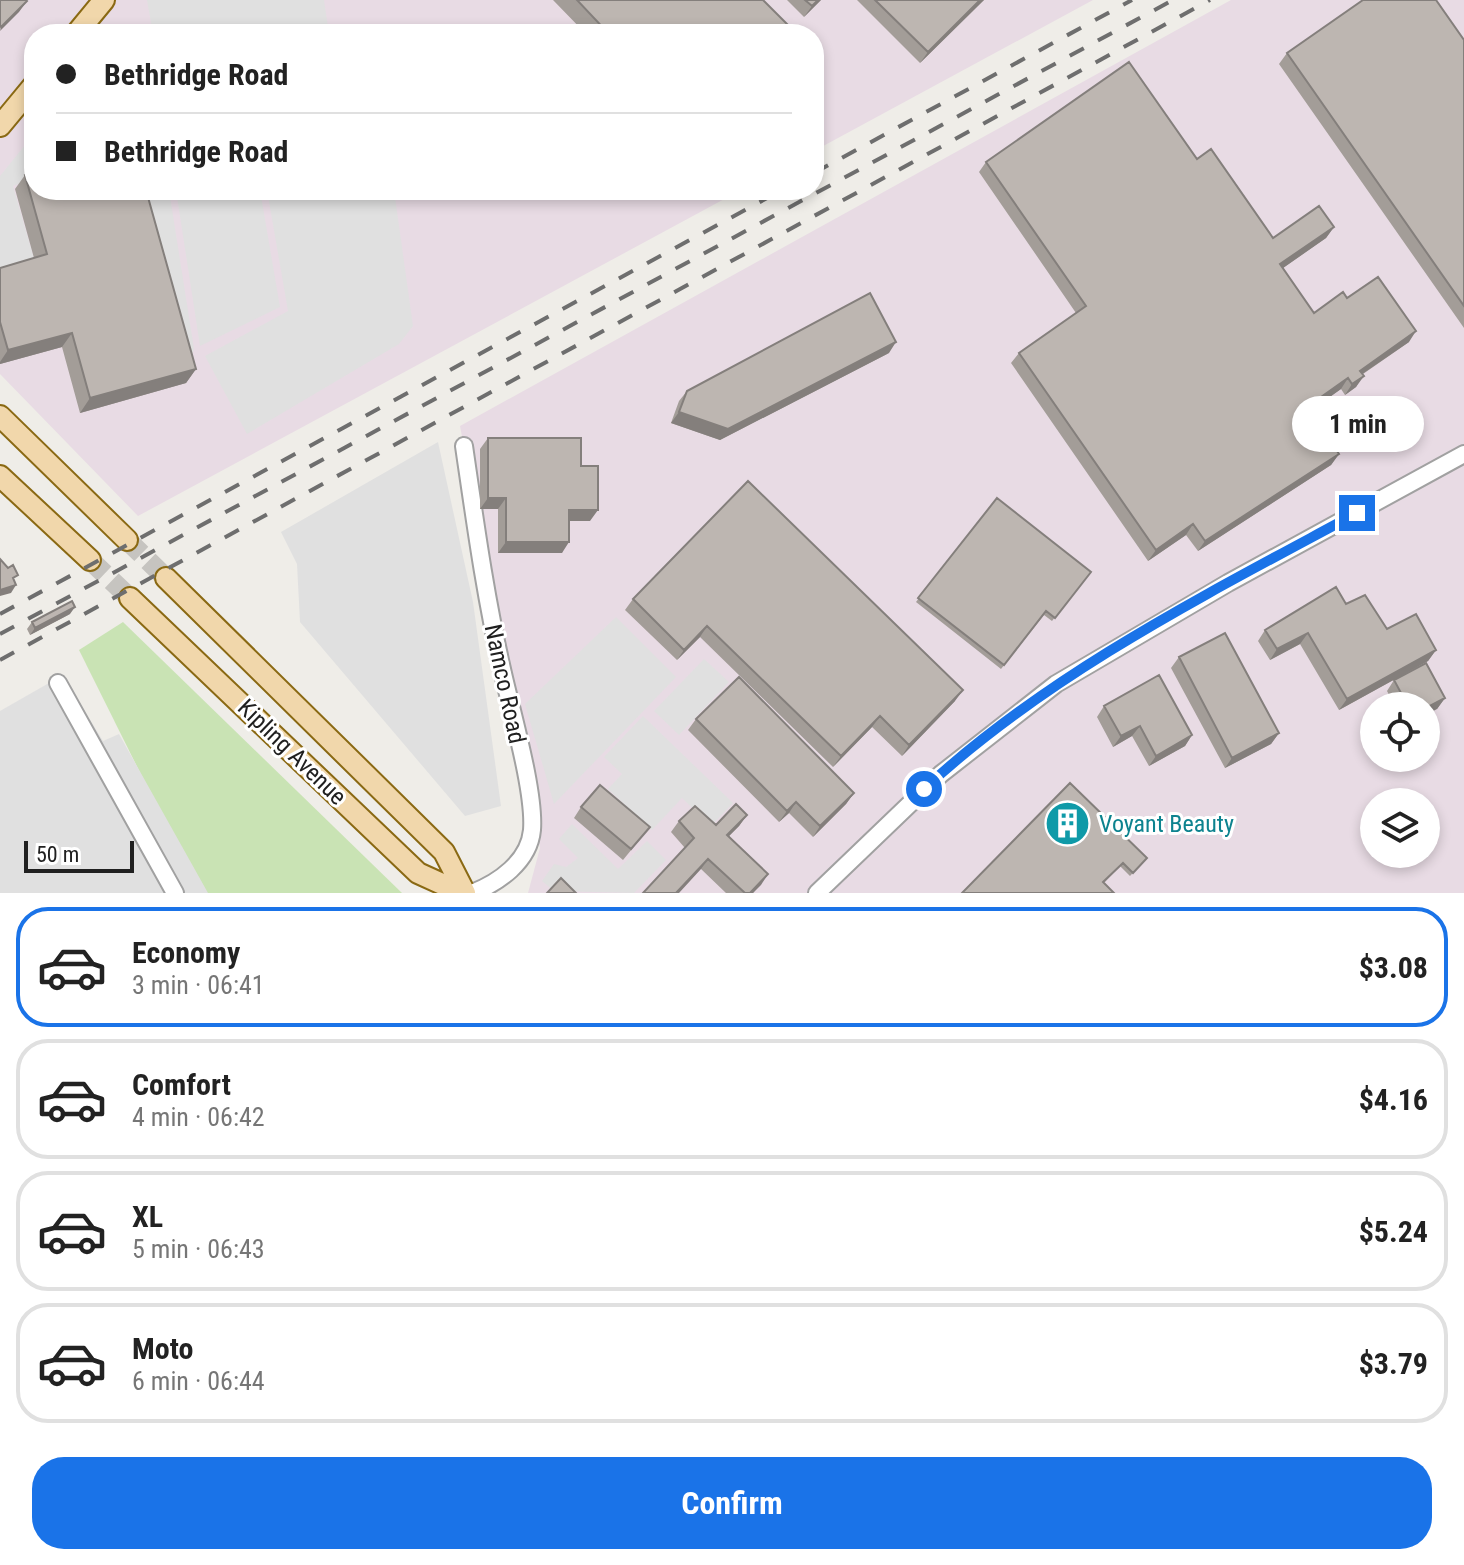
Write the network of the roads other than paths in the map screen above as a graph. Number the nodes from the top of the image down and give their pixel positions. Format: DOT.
graph roads {
  1 [pos="104,0"];
  2 [pos="84,24"];
  3 [pos="24,97"];
  4 [pos="0,126"];
  5 [pos="0,416"];
  6 [pos="464,446"];
  7 [pos="1464,454"];
  8 [pos="0,476"];
  9 [pos="127,540"];
  10 [pos="90,560"];
  11 [pos="166,578"];
  12 [pos="130,598"];
  13 [pos="58,683"];
  14 [pos="175,893"];
  15 [pos="464,893"];
  16 [pos="472,893"];
  17 [pos="817,893"];
  1 -- 2 [label="main road"];
  3 -- 4 [label="main road"];
  5 -- 9 [label="main road"];
  6 -- 16 [label="street, Namco Road"];
  7 -- 17 [label="street"];
  8 -- 10 [label="main road"];
  11 -- 15 [label="main road, Kipling Avenue"];
  12 -- 15 [label="main road, Kipling Avenue"];
  13 -- 14 [label="street"];
}
